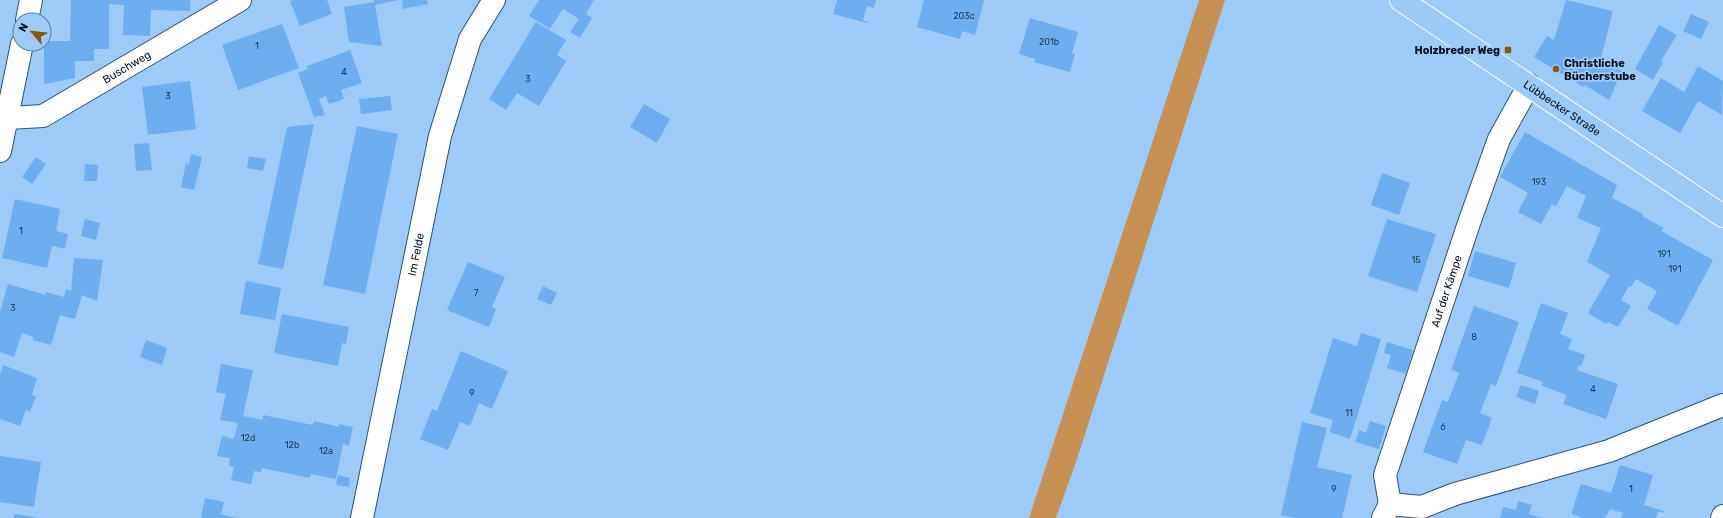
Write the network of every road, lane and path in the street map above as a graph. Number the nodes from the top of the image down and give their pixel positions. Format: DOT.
graph roads {
  1 [pos="31,0"];
  2 [pos="240,0"];
  3 [pos="494,0"];
  4 [pos="1401,0"];
  5 [pos="29,12"];
  6 [pos="20,52"];
  7 [pos="1529,85"];
  8 [pos="8,118"];
  9 [pos="0,151"];
  10 [pos="1722,213"];
  11 [pos="1723,405"];
  12 [pos="1387,511"];
  13 [pos="362,518"];
  1 -- 5 [label="street"];
  2 -- 8 [label="street, Buschweg"];
  3 -- 13 [label="street, Im Felde"];
  4 -- 7 [label="main road, Lübbecker Straße"];
  6 -- 8 [label="street"];
  7 -- 10 [label="main road, Lübbecker Straße"];
  7 -- 12 [label="street, Auf der Kämpe"];
  8 -- 9 [label="street"];
  11 -- 12 [label="street, Auf der Kämpe"];
}
